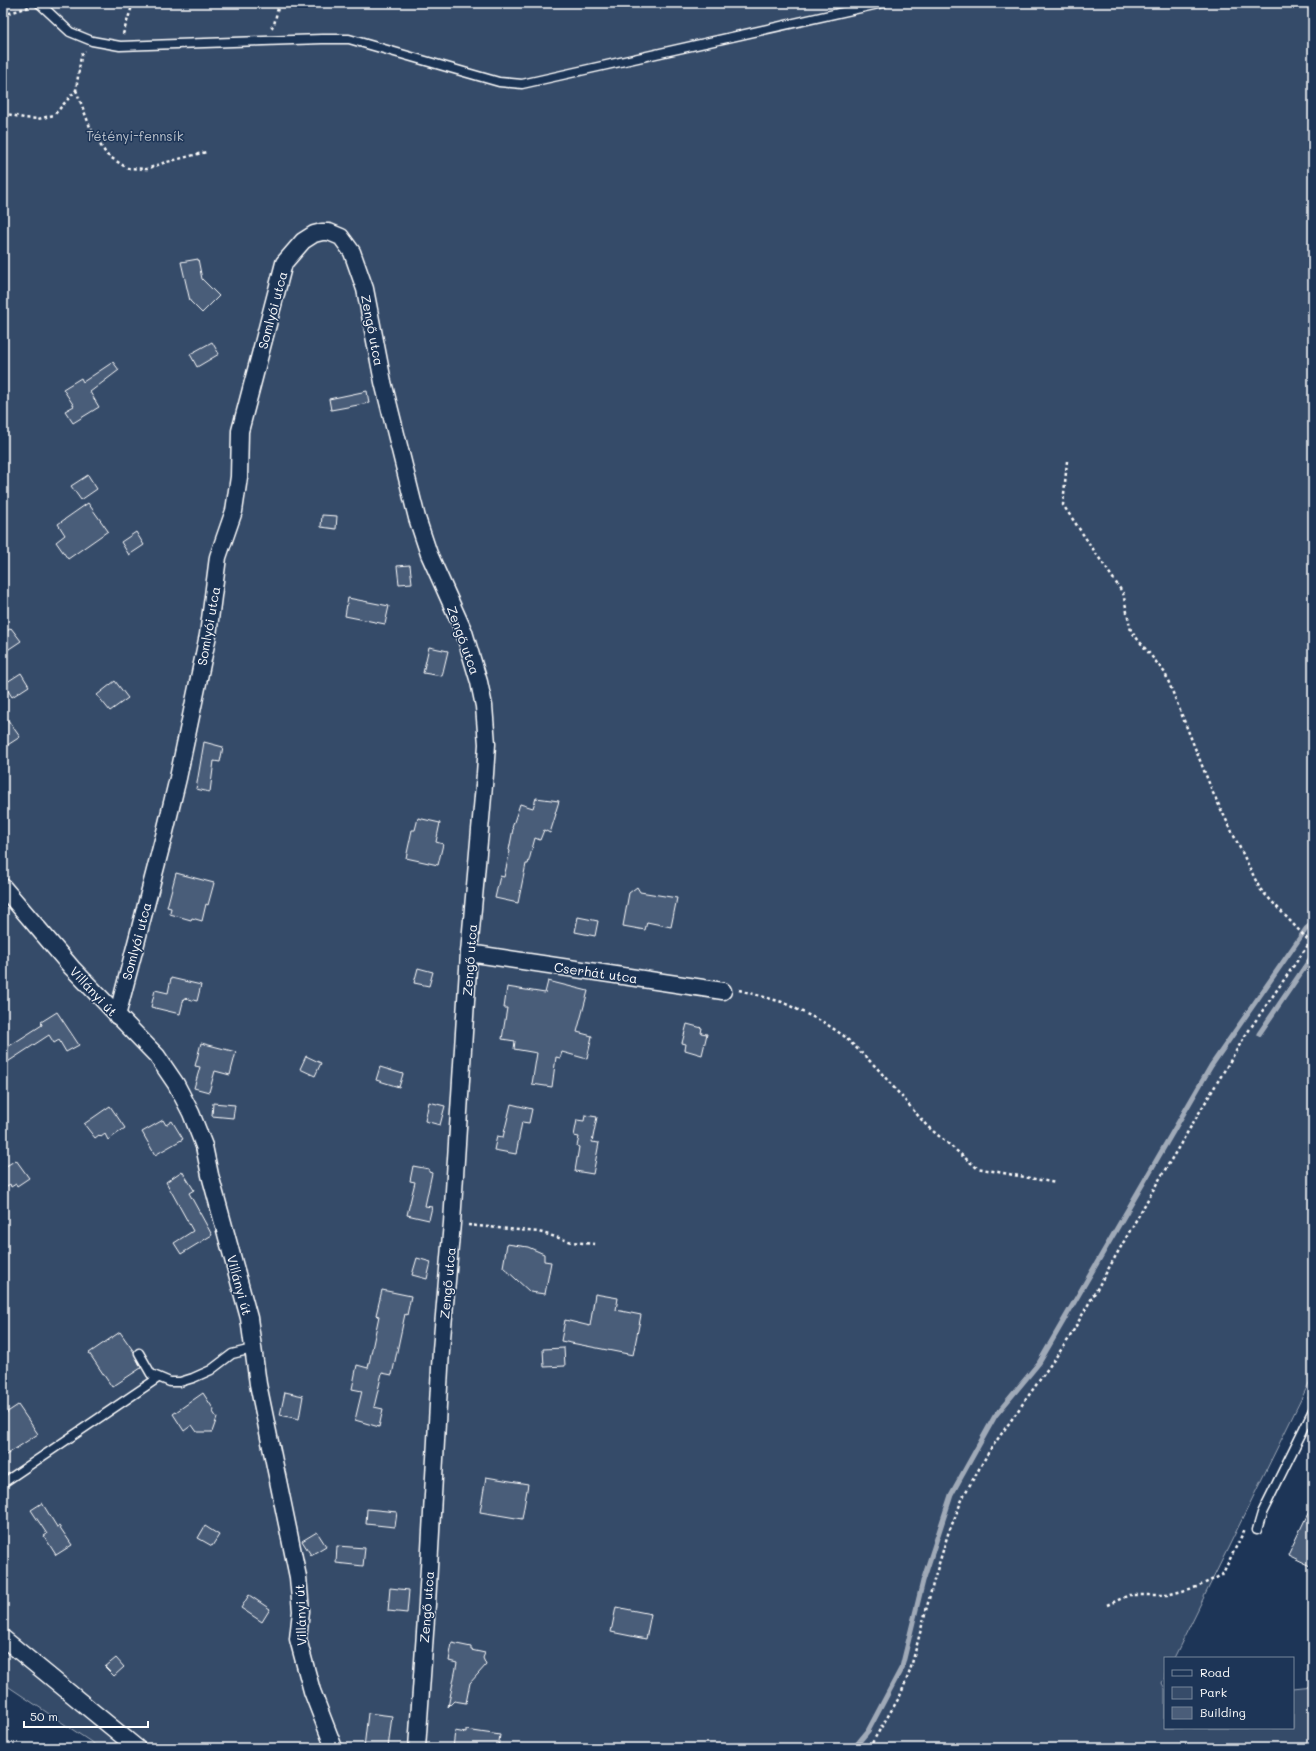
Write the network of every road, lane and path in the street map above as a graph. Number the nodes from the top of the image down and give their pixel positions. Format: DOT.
graph roads {
  1 [pos="39,3"];
  2 [pos="133,3"];
  3 [pos="279,3"];
  4 [pos="883,3"];
  5 [pos="3,16"];
  6 [pos="92,40"];
  7 [pos="258,41"];
  8 [pos="120,46"];
  9 [pos="76,90"];
  10 [pos="3,113"];
  11 [pos="206,152"];
  12 [pos="303,241"];
  13 [pos="1067,461"];
  14 [pos="3,887"];
  15 [pos="1313,938"];
  16 [pos="1310,942"];
  17 [pos="469,953"];
  18 [pos="723,991"];
  19 [pos="117,1016"];
  20 [pos="1056,1183"];
  21 [pos="452,1223"];
  22 [pos="596,1244"];
  23 [pos="252,1349"];
  24 [pos="139,1352"];
  25 [pos="158,1378"];
  26 [pos="1313,1391"];
  27 [pos="1310,1407"];
  28 [pos="3,1483"];
  29 [pos="1247,1526"];
  30 [pos="1257,1530"];
  31 [pos="1108,1604"];
  32 [pos="3,1638"];
  33 [pos="137,1748"];
  34 [pos="334,1748"];
  35 [pos="416,1748"];
  36 [pos="869,1748"];
  1 -- 5 [label="path"];
  1 -- 6 [label="lane"];
  2 -- 8 [label="path"];
  3 -- 7 [label="path"];
  4 -- 7 [label="lane"];
  6 -- 8 [label="lane"];
  6 -- 9 [label="path"];
  7 -- 8 [label="lane"];
  9 -- 10 [label="path"];
  9 -- 11 [label="path"];
  12 -- 17 [label="street, Zengő utca"];
  12 -- 19 [label="street, Somlyói utca"];
  13 -- 16 [label="path"];
  14 -- 19 [label="street, Villányi út"];
  15 -- 16 [label="path"];
  16 -- 36 [label="path"];
  17 -- 18 [label="street, Cserhát utca"];
  17 -- 21 [label="street, Zengő utca"];
  18 -- 20 [label="path"];
  19 -- 23 [label="street, Villányi út"];
  21 -- 22 [label="path"];
  21 -- 35 [label="street, Zengő utca"];
  23 -- 25 [label="lane"];
  23 -- 34 [label="street, Villányi út"];
  24 -- 25 [label="lane"];
  25 -- 28 [label="lane"];
  26 -- 27 [label="path"];
  27 -- 30 [label="lane"];
  29 -- 31 [label="path"];
  32 -- 33 [label="street"];
}
